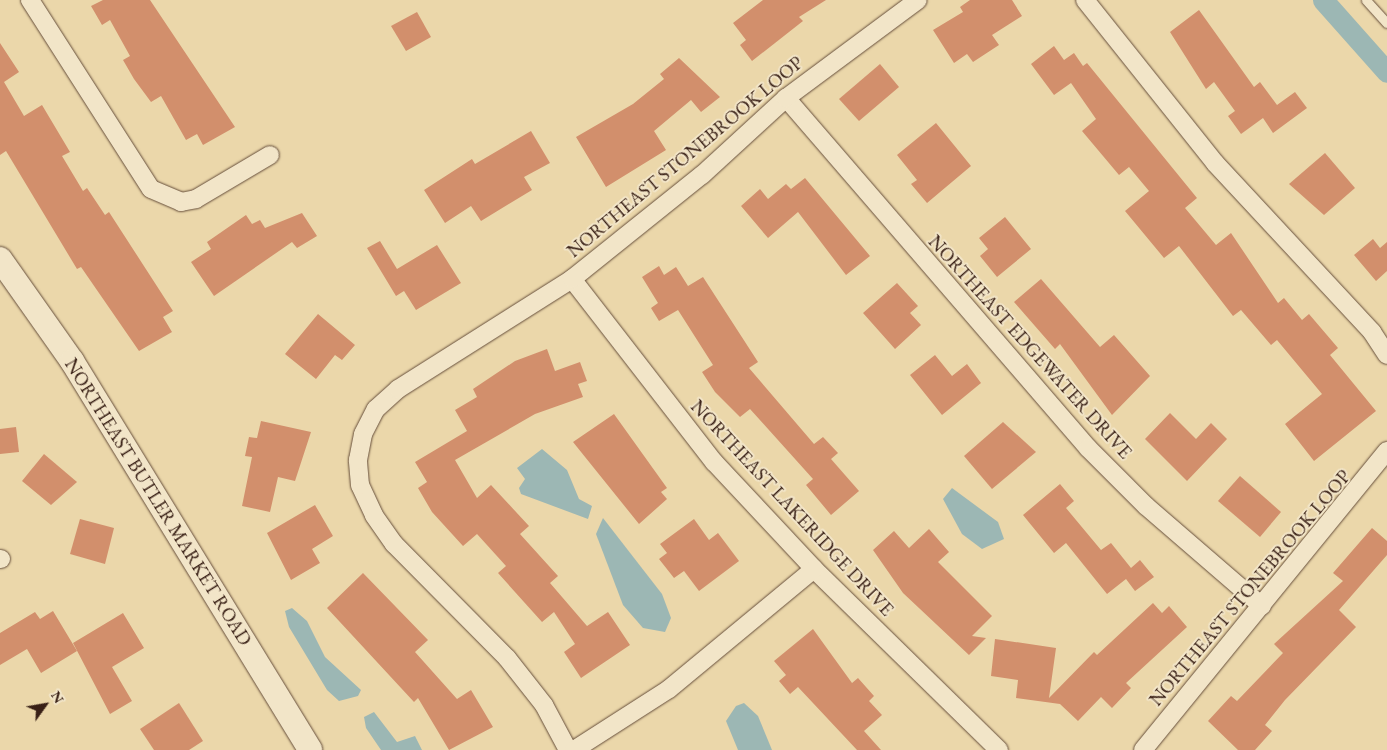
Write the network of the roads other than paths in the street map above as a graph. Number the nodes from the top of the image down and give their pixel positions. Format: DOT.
graph roads {
  1 [pos="30,0"];
  2 [pos="918,0"];
  3 [pos="1085,0"];
  4 [pos="1366,0"];
  5 [pos="1387,23"];
  6 [pos="786,98"];
  7 [pos="270,155"];
  8 [pos="0,259"];
  9 [pos="572,279"];
  10 [pos="1387,355"];
  11 [pos="1387,451"];
  12 [pos="814,569"];
  13 [pos="1262,606"];
  14 [pos="310,750"];
  15 [pos="568,750"];
  16 [pos="574,750"];
  17 [pos="999,750"];
  18 [pos="1142,750"];
  1 -- 7 [label="street"];
  2 -- 6 [label="street, NORTHEAST STONEBROOK LOOP"];
  3 -- 10 [label="street"];
  4 -- 5 [label="lane"];
  6 -- 9 [label="street, NORTHEAST STONEBROOK LOOP"];
  6 -- 13 [label="street, NORTHEAST EDGEWATER DRIVE"];
  8 -- 14 [label="main road, NORTHEAST BUTLER MARKET ROAD"];
  9 -- 12 [label="street, NORTHEAST LAKERIDGE DRIVE"];
  9 -- 15 [label="street, NORTHEAST STONEBROOK LOOP"];
  11 -- 13 [label="street, NORTHEAST STONEBROOK LOOP"];
  12 -- 16 [label="street"];
  12 -- 17 [label="street, NORTHEAST LAKERIDGE DRIVE"];
  13 -- 18 [label="street, NORTHEAST STONEBROOK LOOP"];
}
